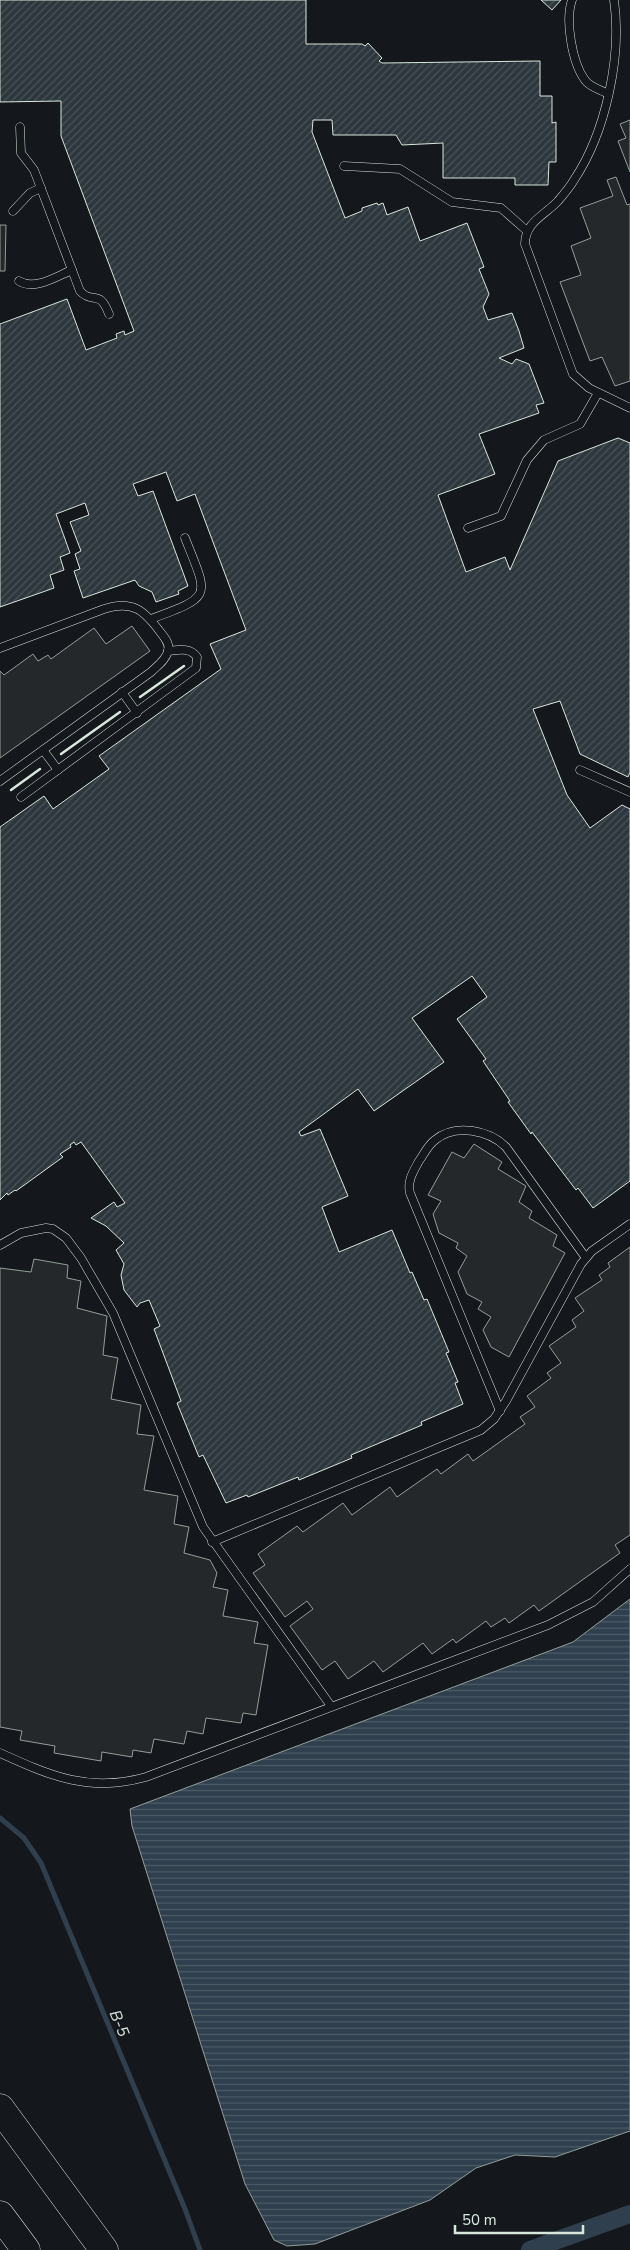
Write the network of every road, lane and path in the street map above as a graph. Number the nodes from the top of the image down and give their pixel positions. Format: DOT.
graph roads {
  1 [pos="572,0"];
  2 [pos="614,0"];
  3 [pos="608,94"];
  4 [pos="20,127"];
  5 [pos="344,166"];
  6 [pos="41,188"];
  7 [pos="13,211"];
  8 [pos="527,231"];
  9 [pos="72,270"];
  10 [pos="19,281"];
  11 [pos="109,314"];
  12 [pos="598,393"];
  13 [pos="630,408"];
  14 [pos="468,528"];
  15 [pos="186,538"];
  16 [pos="151,619"];
  17 [pos="0,648"];
  18 [pos="168,651"];
  19 [pos="122,692"];
  20 [pos="137,713"];
  21 [pos="43,750"];
  22 [pos="58,770"];
  23 [pos="580,770"];
  24 [pos="0,781"];
  25 [pos="630,792"];
  26 [pos="21,797"];
  27 [pos="630,1224"];
  28 [pos="0,1245"];
  29 [pos="586,1258"];
  30 [pos="500,1411"];
  31 [pos="212,1542"];
  32 [pos="630,1569"];
  33 [pos="331,1706"];
  34 [pos="0,1753"];
  35 [pos="0,2108"];
  36 [pos="0,2215"];
  37 [pos="26,2250"];
  38 [pos="104,2250"];
  1 -- 3 [label="lane"];
  2 -- 3 [label="lane"];
  3 -- 8 [label="lane"];
  4 -- 6 [label="lane"];
  5 -- 8 [label="lane"];
  6 -- 7 [label="lane"];
  6 -- 9 [label="lane"];
  8 -- 12 [label="lane"];
  9 -- 10 [label="lane"];
  9 -- 11 [label="lane"];
  12 -- 13 [label="lane"];
  12 -- 14 [label="lane"];
  15 -- 16 [label="lane"];
  16 -- 17 [label="lane"];
  16 -- 18 [label="lane"];
  18 -- 19 [label="lane"];
  18 -- 20 [label="lane"];
  19 -- 20 [label="lane"];
  19 -- 21 [label="lane"];
  20 -- 22 [label="lane"];
  21 -- 22 [label="lane"];
  21 -- 24 [label="lane"];
  22 -- 26 [label="lane"];
  23 -- 25 [label="lane"];
  27 -- 29 [label="lane"];
  28 -- 31 [label="lane"];
  29 -- 30 [label="lane"];
  29 -- 30 [label="lane"];
  30 -- 31 [label="lane"];
  31 -- 33 [label="lane"];
  32 -- 33 [label="lane"];
  33 -- 34 [label="lane"];
  35 -- 38 [label="highway"];
  36 -- 37 [label="highway"];
}
